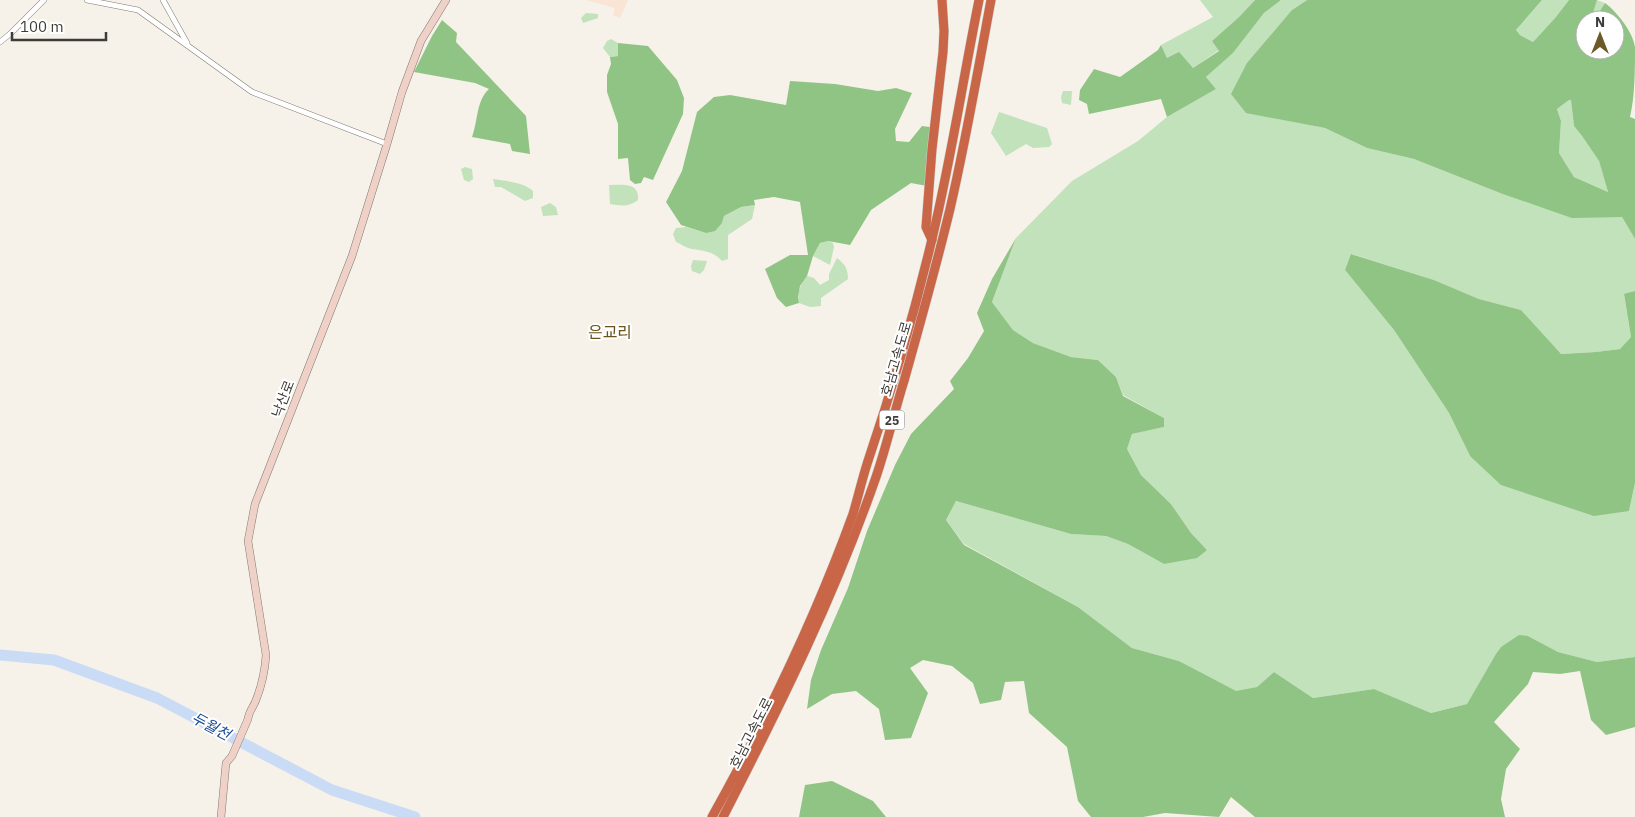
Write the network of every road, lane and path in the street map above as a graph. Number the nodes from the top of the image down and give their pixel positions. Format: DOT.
graph roads {
  1 [pos="44,0"];
  2 [pos="87,0"];
  3 [pos="163,0"];
  4 [pos="446,0"];
  5 [pos="942,0"];
  6 [pos="978,0"];
  7 [pos="991,0"];
  8 [pos="0,42"];
  9 [pos="189,46"];
  10 [pos="387,144"];
  11 [pos="932,240"];
  12 [pos="221,817"];
  13 [pos="712,817"];
  14 [pos="722,817"];
  1 -- 8 [label="street"];
  2 -- 9 [label="street"];
  3 -- 9 [label="street"];
  4 -- 10 [label="street, 낙산로"];
  5 -- 11 [label="highway"];
  6 -- 11 [label="highway, 호남고속도로 / 25"];
  7 -- 14 [label="highway, 호남고속도로 / 25"];
  9 -- 10 [label="street"];
  10 -- 12 [label="street, 낙산로"];
  11 -- 13 [label="highway, 호남고속도로 / 25"];
}
